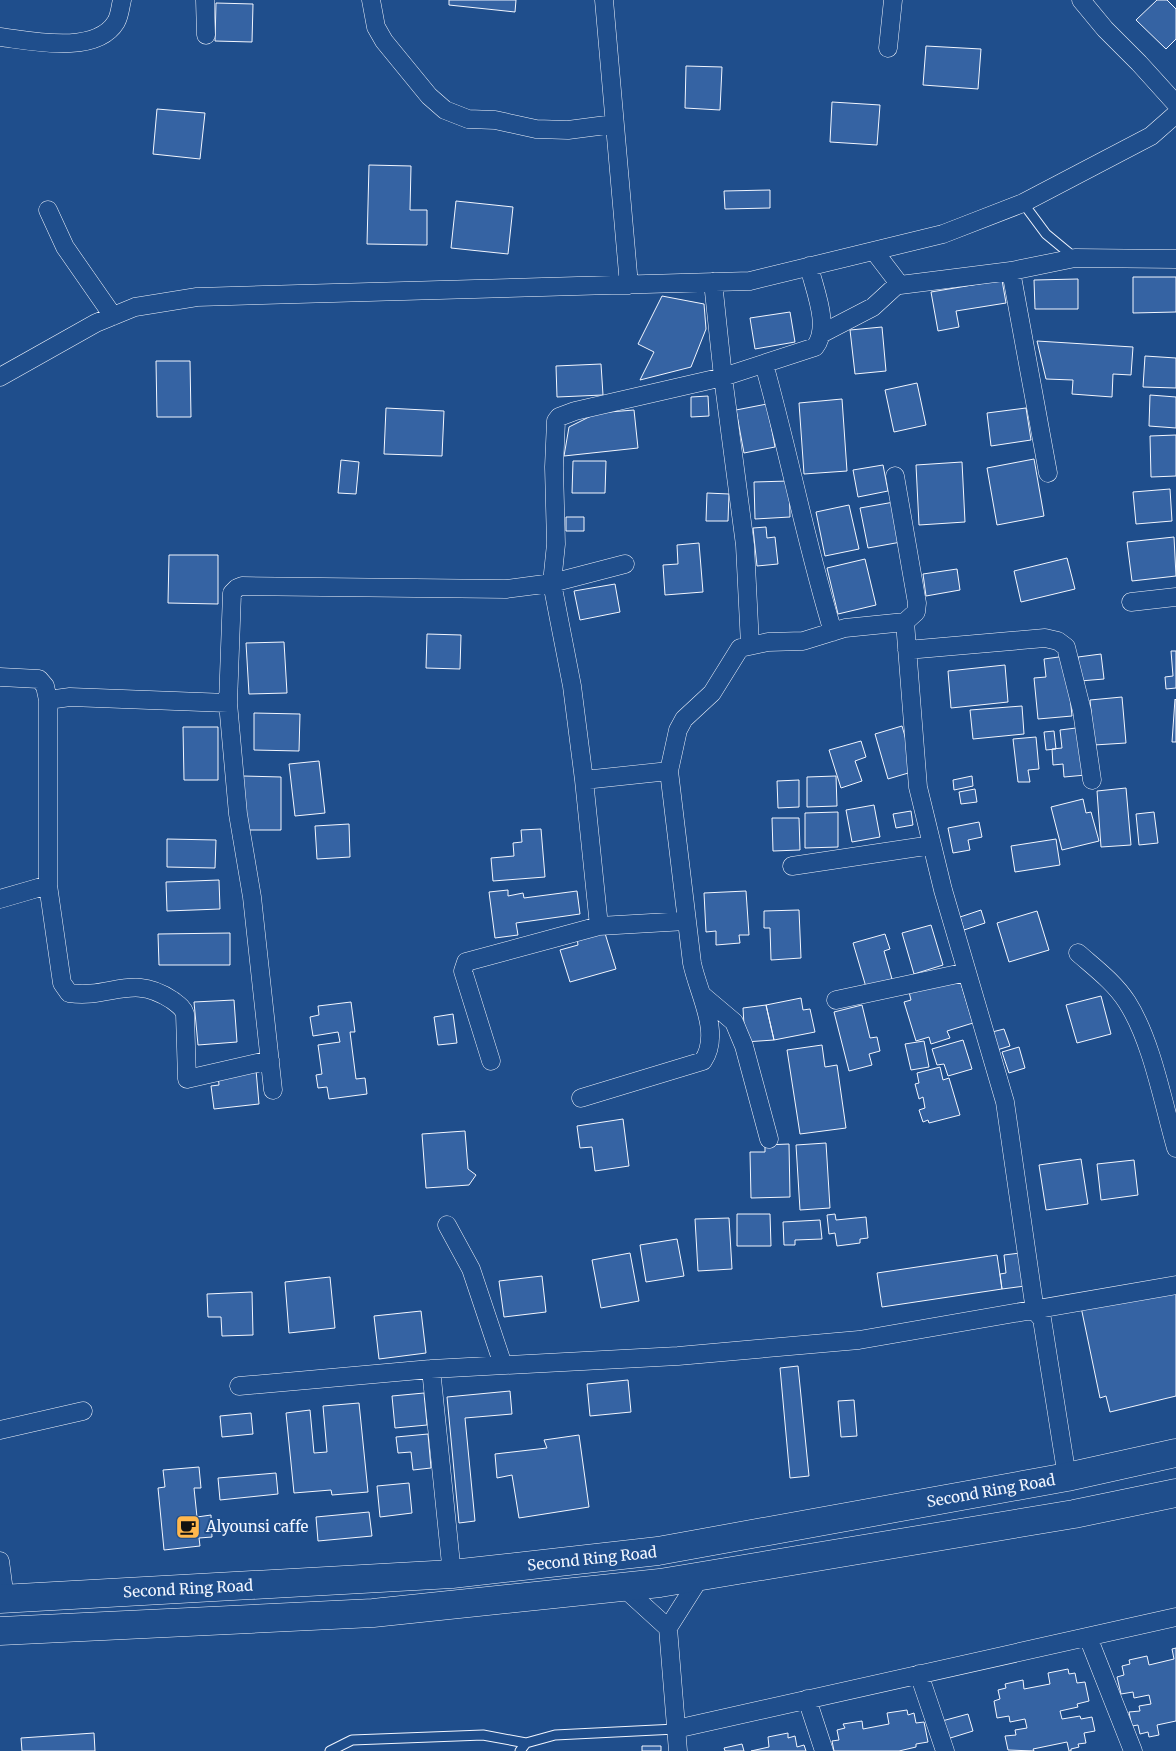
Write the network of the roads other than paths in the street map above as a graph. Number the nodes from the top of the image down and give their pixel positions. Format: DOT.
graph roads {
  1 [pos="122,0"];
  2 [pos="205,0"];
  3 [pos="371,0"];
  4 [pos="604,0"];
  5 [pos="893,0"];
  6 [pos="1081,0"];
  7 [pos="206,35"];
  8 [pos="0,37"];
  9 [pos="888,48"];
  10 [pos="1176,104"];
  11 [pos="1176,114"];
  12 [pos="614,124"];
  13 [pos="1023,203"];
  14 [pos="48,210"];
  15 [pos="874,250"];
  16 [pos="1075,258"];
  17 [pos="1176,259"];
  18 [pos="809,266"];
  19 [pos="1011,271"];
  20 [pos="713,282"];
  21 [pos="898,284"];
  22 [pos="629,285"];
  23 [pos="113,316"];
  24 [pos="821,334"];
  25 [pos="764,364"];
  26 [pos="0,377"];
  27 [pos="723,377"];
  28 [pos="1048,473"];
  29 [pos="895,476"];
  30 [pos="625,564"];
  31 [pos="552,583"];
  32 [pos="1176,597"];
  33 [pos="1131,602"];
  34 [pos="905,622"];
  35 [pos="833,632"];
  36 [pos="750,645"];
  37 [pos="907,650"];
  38 [pos="0,677"];
  39 [pos="48,700"];
  40 [pos="228,703"];
  41 [pos="669,771"];
  42 [pos="584,780"];
  43 [pos="1092,780"];
  44 [pos="932,845"];
  45 [pos="792,866"];
  46 [pos="48,885"];
  47 [pos="0,899"];
  48 [pos="686,921"];
  49 [pos="598,926"];
  50 [pos="1078,953"];
  51 [pos="967,972"];
  52 [pos="702,995"];
  53 [pos="836,1000"];
  54 [pos="270,1060"];
  55 [pos="490,1061"];
  56 [pos="273,1090"];
  57 [pos="581,1098"];
  58 [pos="769,1139"];
  59 [pos="1176,1148"];
  60 [pos="447,1225"];
  61 [pos="1176,1286"];
  62 [pos="1035,1311"];
  63 [pos="503,1365"];
  64 [pos="431,1369"];
  65 [pos="239,1386"];
  66 [pos="83,1411"];
  67 [pos="0,1430"];
  68 [pos="1176,1453"];
  69 [pos="1067,1477"];
  70 [pos="1176,1493"];
  71 [pos="0,1561"];
  72 [pos="452,1574"];
  73 [pos="702,1576"];
  74 [pos="623,1587"];
  75 [pos="2,1599"];
  76 [pos="1176,1617"];
  77 [pos="668,1628"];
  78 [pos="0,1631"];
  79 [pos="1088,1637"];
  80 [pos="919,1674"];
  81 [pos="807,1699"];
  82 [pos="676,1729"];
  83 [pos="526,1743"];
  84 [pos="330,1751"];
  85 [pos="520,1751"];
  86 [pos="678,1751"];
  87 [pos="824,1751"];
  88 [pos="945,1751"];
  89 [pos="1133,1751"];
  1 -- 8 [label="street"];
  2 -- 7 [label="street"];
  3 -- 12 [label="street"];
  4 -- 12 [label="street"];
  5 -- 9 [label="street"];
  6 -- 10 [label="street"];
  11 -- 13 [label="street"];
  12 -- 22 [label="street"];
  13 -- 15 [label="street"];
  13 -- 16 [label="lane"];
  14 -- 23 [label="street"];
  15 -- 18 [label="street"];
  15 -- 21 [label="street"];
  16 -- 17 [label="street"];
  16 -- 19 [label="street"];
  18 -- 20 [label="street"];
  18 -- 24 [label="street"];
  19 -- 21 [label="street"];
  19 -- 28 [label="street"];
  20 -- 22 [label="street"];
  20 -- 27 [label="street"];
  21 -- 24 [label="street"];
  22 -- 23 [label="street"];
  23 -- 26 [label="street"];
  24 -- 25 [label="street"];
  25 -- 27 [label="street"];
  25 -- 35 [label="street"];
  27 -- 31 [label="street"];
  27 -- 36 [label="street"];
  29 -- 34 [label="street"];
  30 -- 31 [label="street"];
  31 -- 40 [label="street"];
  31 -- 42 [label="street"];
  32 -- 33 [label="street"];
  34 -- 35 [label="street"];
  34 -- 37 [label="street"];
  35 -- 36 [label="street"];
  36 -- 41 [label="street"];
  37 -- 43 [label="street"];
  37 -- 44 [label="street"];
  38 -- 39 [label="street"];
  39 -- 40 [label="street"];
  39 -- 46 [label="street"];
  40 -- 54 [label="street"];
  41 -- 42 [label="street"];
  41 -- 48 [label="street"];
  42 -- 49 [label="street"];
  44 -- 45 [label="street"];
  44 -- 51 [label="street"];
  46 -- 47 [label="street"];
  46 -- 54 [label="street"];
  48 -- 49 [label="street"];
  48 -- 52 [label="street"];
  49 -- 55 [label="street"];
  50 -- 59 [label="street"];
  51 -- 53 [label="street"];
  51 -- 62 [label="street"];
  52 -- 57 [label="street"];
  52 -- 58 [label="street"];
  54 -- 56 [label="street"];
  60 -- 63 [label="street"];
  61 -- 62 [label="street"];
  62 -- 63 [label="street"];
  62 -- 69 [label="street"];
  63 -- 64 [label="street"];
  64 -- 65 [label="street"];
  64 -- 72 [label="street"];
  66 -- 67 [label="street"];
  68 -- 69 [label="highway, Second Ring Road"];
  69 -- 72 [label="highway, Second Ring Road"];
  70 -- 73 [label="highway, Second Ring Road"];
  71 -- 75 [label="street"];
  72 -- 75 [label="highway, Second Ring Road"];
  73 -- 74 [label="highway, Second Ring Road"];
  73 -- 77 [label="street"];
  74 -- 77 [label="street"];
  74 -- 78 [label="highway, Second Ring Road"];
  76 -- 79 [label="street"];
  77 -- 82 [label="street"];
  79 -- 80 [label="street"];
  79 -- 89 [label="street"];
  80 -- 81 [label="street"];
  80 -- 88 [label="street"];
  81 -- 82 [label="street"];
  81 -- 87 [label="street"];
  82 -- 83 [label="lane"];
  82 -- 86 [label="street"];
  83 -- 84 [label="lane"];
  83 -- 85 [label="lane"];
}
